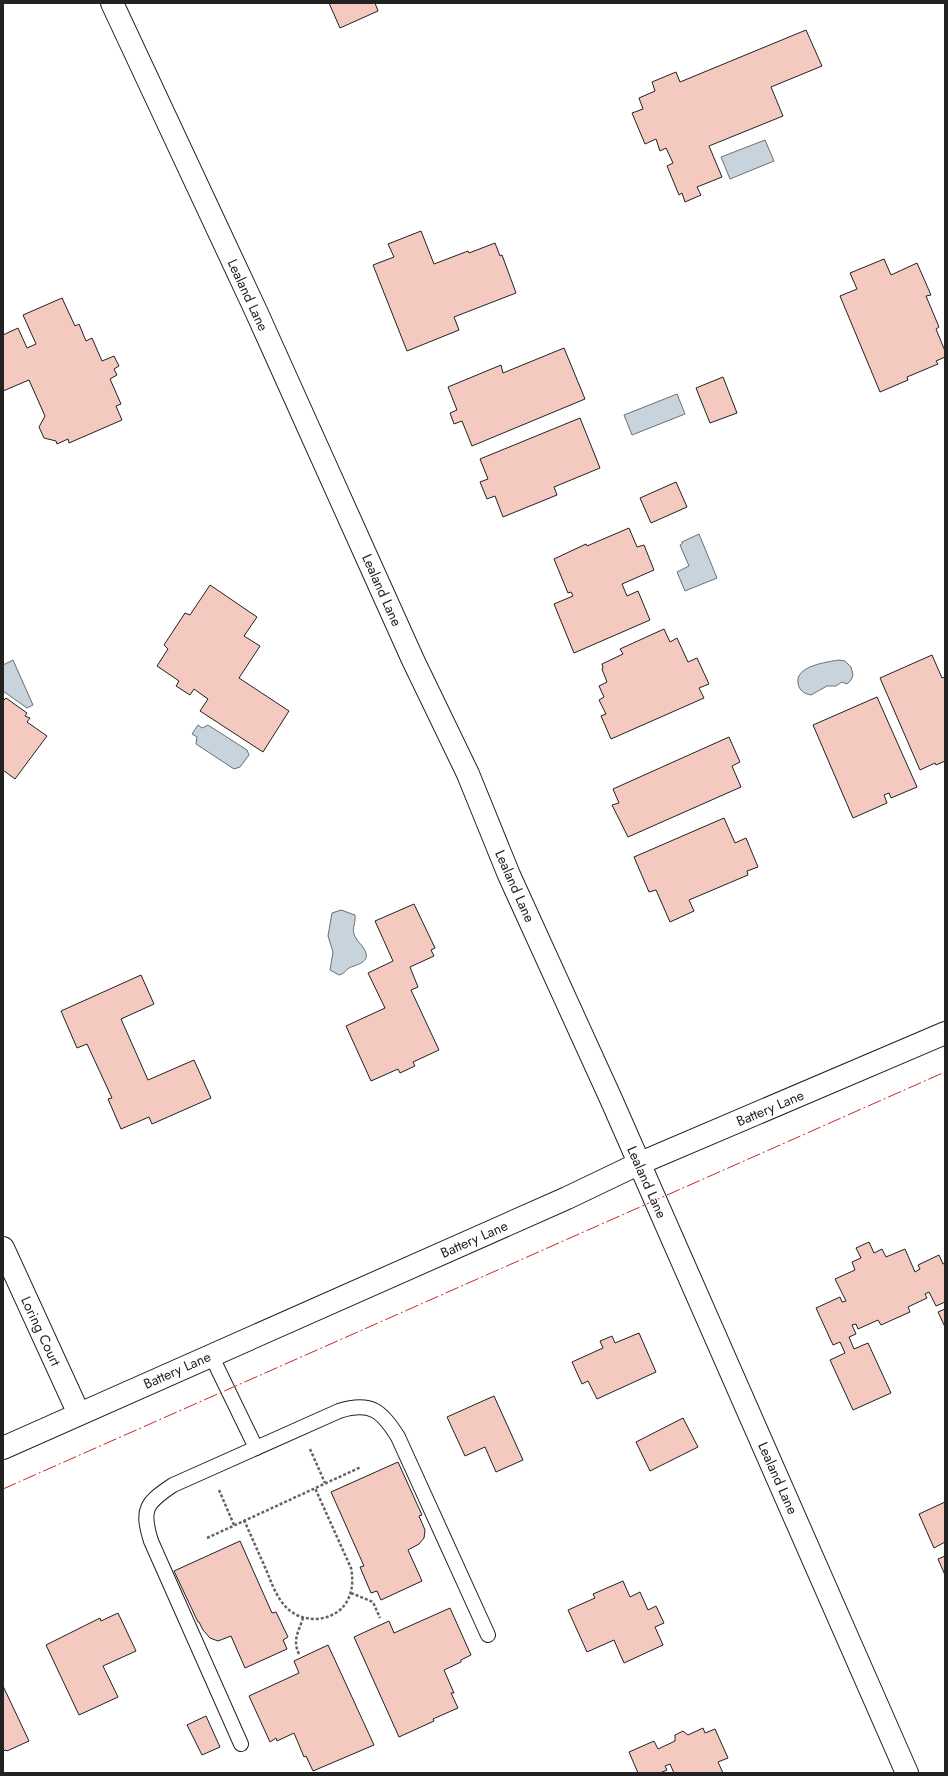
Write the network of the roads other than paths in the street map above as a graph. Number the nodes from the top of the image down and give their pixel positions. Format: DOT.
graph roads {
  1 [pos="112,3"];
  2 [pos="945,1033"];
  3 [pos="638,1164"];
  4 [pos="3,1248"];
  5 [pos="211,1355"];
  6 [pos="79,1414"];
  7 [pos="3,1448"];
  8 [pos="256,1448"];
  9 [pos="488,1635"];
  10 [pos="241,1744"];
  11 [pos="907,1773"];
  1 -- 3 [label="street, Lealand Lane"];
  2 -- 3 [label="street, Battery Lane"];
  3 -- 5 [label="street, Battery Lane"];
  3 -- 11 [label="street, Lealand Lane"];
  4 -- 6 [label="street, Loring Court"];
  5 -- 6 [label="street, Battery Lane"];
  5 -- 8 [label="lane"];
  6 -- 7 [label="street, Battery Lane"];
  8 -- 9 [label="lane"];
  8 -- 10 [label="lane"];
}
